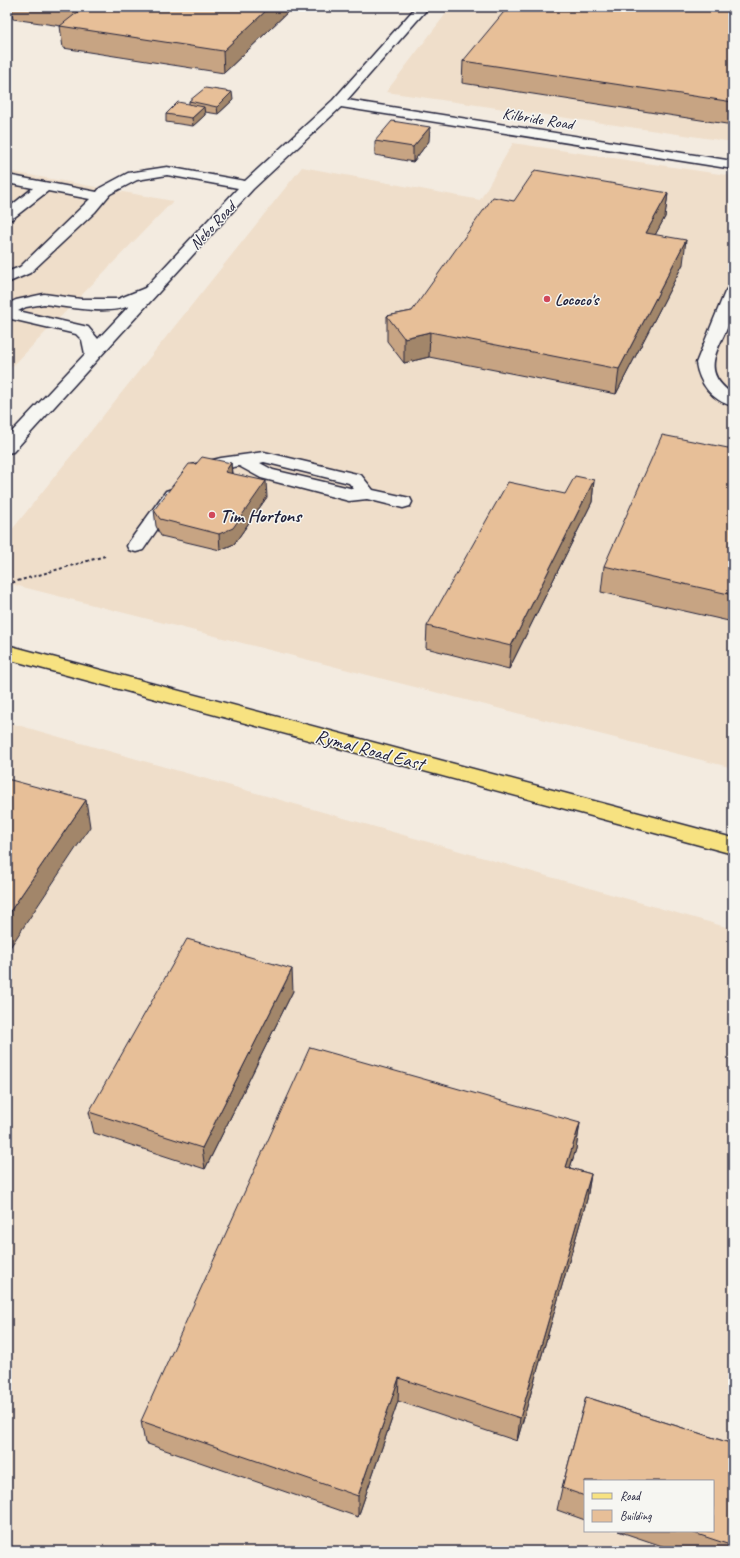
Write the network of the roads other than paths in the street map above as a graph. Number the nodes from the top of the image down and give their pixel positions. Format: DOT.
graph roads {
  1 [pos="423,7"];
  2 [pos="338,103"];
  3 [pos="733,165"];
  4 [pos="7,179"];
  5 [pos="44,186"];
  6 [pos="248,186"];
  7 [pos="100,197"];
  8 [pos="7,216"];
  9 [pos="7,278"];
  10 [pos="152,290"];
  11 [pos="733,292"];
  12 [pos="7,312"];
  13 [pos="93,354"];
  14 [pos="733,401"];
  15 [pos="7,448"];
  16 [pos="403,502"];
  17 [pos="136,546"];
  18 [pos="7,652"];
  19 [pos="733,846"];
  1 -- 2 [label="street, Nebo Road"];
  2 -- 3 [label="street, Kilbride Road"];
  2 -- 6 [label="street, Nebo Road"];
  4 -- 5 [label="street"];
  5 -- 7 [label="street"];
  5 -- 8 [label="street"];
  6 -- 7 [label="street"];
  6 -- 10 [label="street, Nebo Road"];
  7 -- 9 [label="street"];
  10 -- 12 [label="street"];
  10 -- 13 [label="street, Nebo Road"];
  11 -- 14 [label="street"];
  12 -- 13 [label="street"];
  13 -- 15 [label="street, Nebo Road"];
  16 -- 17 [label="street"];
  18 -- 19 [label="main road, Rymal Road East"];
}
